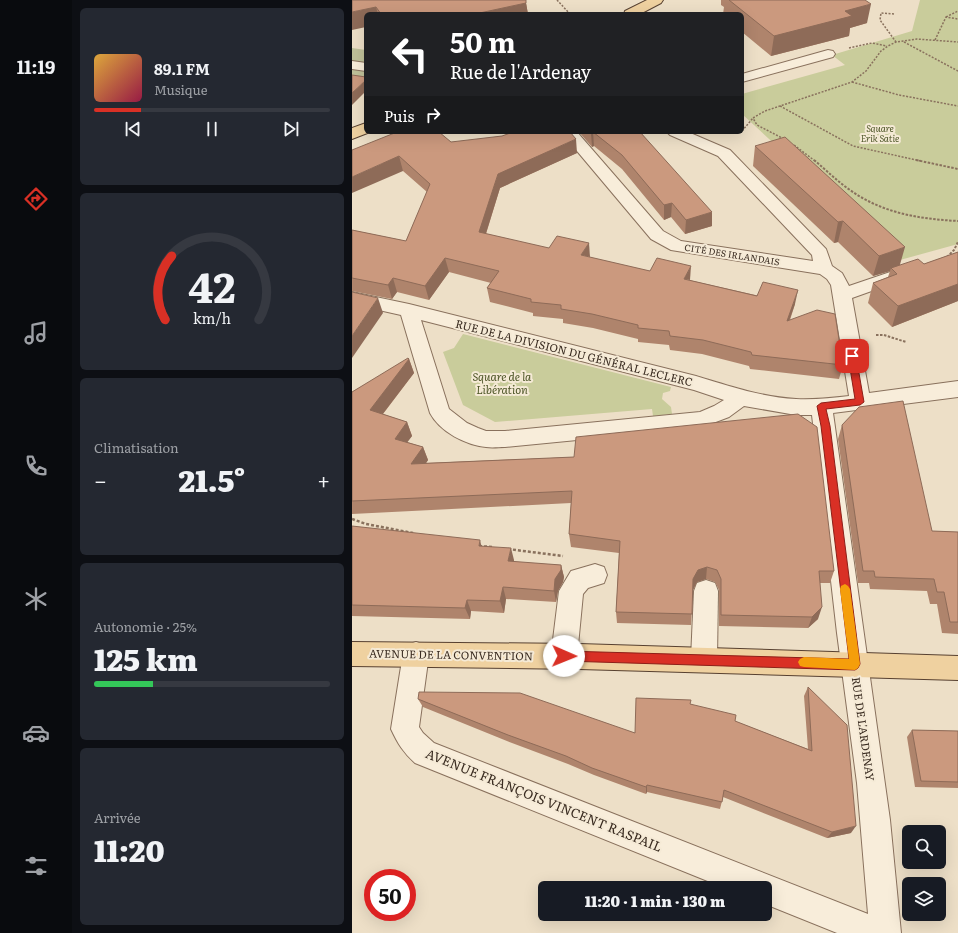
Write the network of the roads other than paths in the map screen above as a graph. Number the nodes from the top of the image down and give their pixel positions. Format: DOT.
graph roads {
  1 [pos="663,2"];
  2 [pos="636,12"];
  3 [pos="651,12"];
  4 [pos="828,54"];
  5 [pos="352,65"];
  6 [pos="364,67"];
  7 [pos="744,77"];
  8 [pos="364,129"];
  9 [pos="352,134"];
  10 [pos="571,134"];
  11 [pos="680,134"];
  12 [pos="922,268"];
  13 [pos="824,269"];
  14 [pos="842,295"];
  15 [pos="352,298"];
  16 [pos="409,310"];
  17 [pos="958,389"];
  18 [pos="739,397"];
  19 [pos="860,402"];
  20 [pos="821,406"];
  21 [pos="595,575"];
  22 [pos="706,591"];
  23 [pos="352,654"];
  24 [pos="416,654"];
  25 [pos="564,656"];
  26 [pos="704,659"];
  27 [pos="855,664"];
  28 [pos="958,668"];
  29 [pos="746,881"];
  30 [pos="772,891"];
  31 [pos="876,933"];
  32 [pos="885,933"];
  1 -- 2 [label="main road"];
  1 -- 3 [label="main road"];
  4 -- 7 [label="street"];
  5 -- 6 [label="street"];
  8 -- 9 [label="main road"];
  10 -- 13 [label="street, CITÉ DES IRLANDAIS"];
  11 -- 13 [label="street"];
  12 -- 14 [label="street"];
  13 -- 14 [label="street"];
  14 -- 19 [label="street"];
  15 -- 16 [label="street, RUE DE LA DIVISION DU GÉNÉRAL LECLERC"];
  16 -- 18 [label="street, RUE DE LA DIVISION DU GÉNÉRAL LECLERC"];
  16 -- 18 [label="street"];
  17 -- 19 [label="street, RUE DE LA DIVISION DU GÉNÉRAL LECLERC"];
  18 -- 20 [label="street, RUE DE LA DIVISION DU GÉNÉRAL LECLERC"];
  19 -- 20 [label="street, RUE DE LA DIVISION DU GÉNÉRAL LECLERC"];
  20 -- 27 [label="street, RUE DE L'ARDENAY"];
  21 -- 25 [label="street"];
  22 -- 26 [label="street"];
  23 -- 24 [label="main road, AVENUE DE LA CONVENTION"];
  24 -- 25 [label="main road, AVENUE DE LA CONVENTION"];
  24 -- 29 [label="street, AVENUE FRANÇOIS VINCENT RASPAIL"];
  25 -- 26 [label="main road, AVENUE DE LA CONVENTION"];
  26 -- 27 [label="main road, AVENUE DE LA CONVENTION"];
  27 -- 28 [label="main road, AVENUE DE LA CONVENTION"];
  27 -- 32 [label="street, RUE DE L'ARDENAY"];
  30 -- 31 [label="street, AVENUE FRANÇOIS VINCENT RASPAIL"];
}
